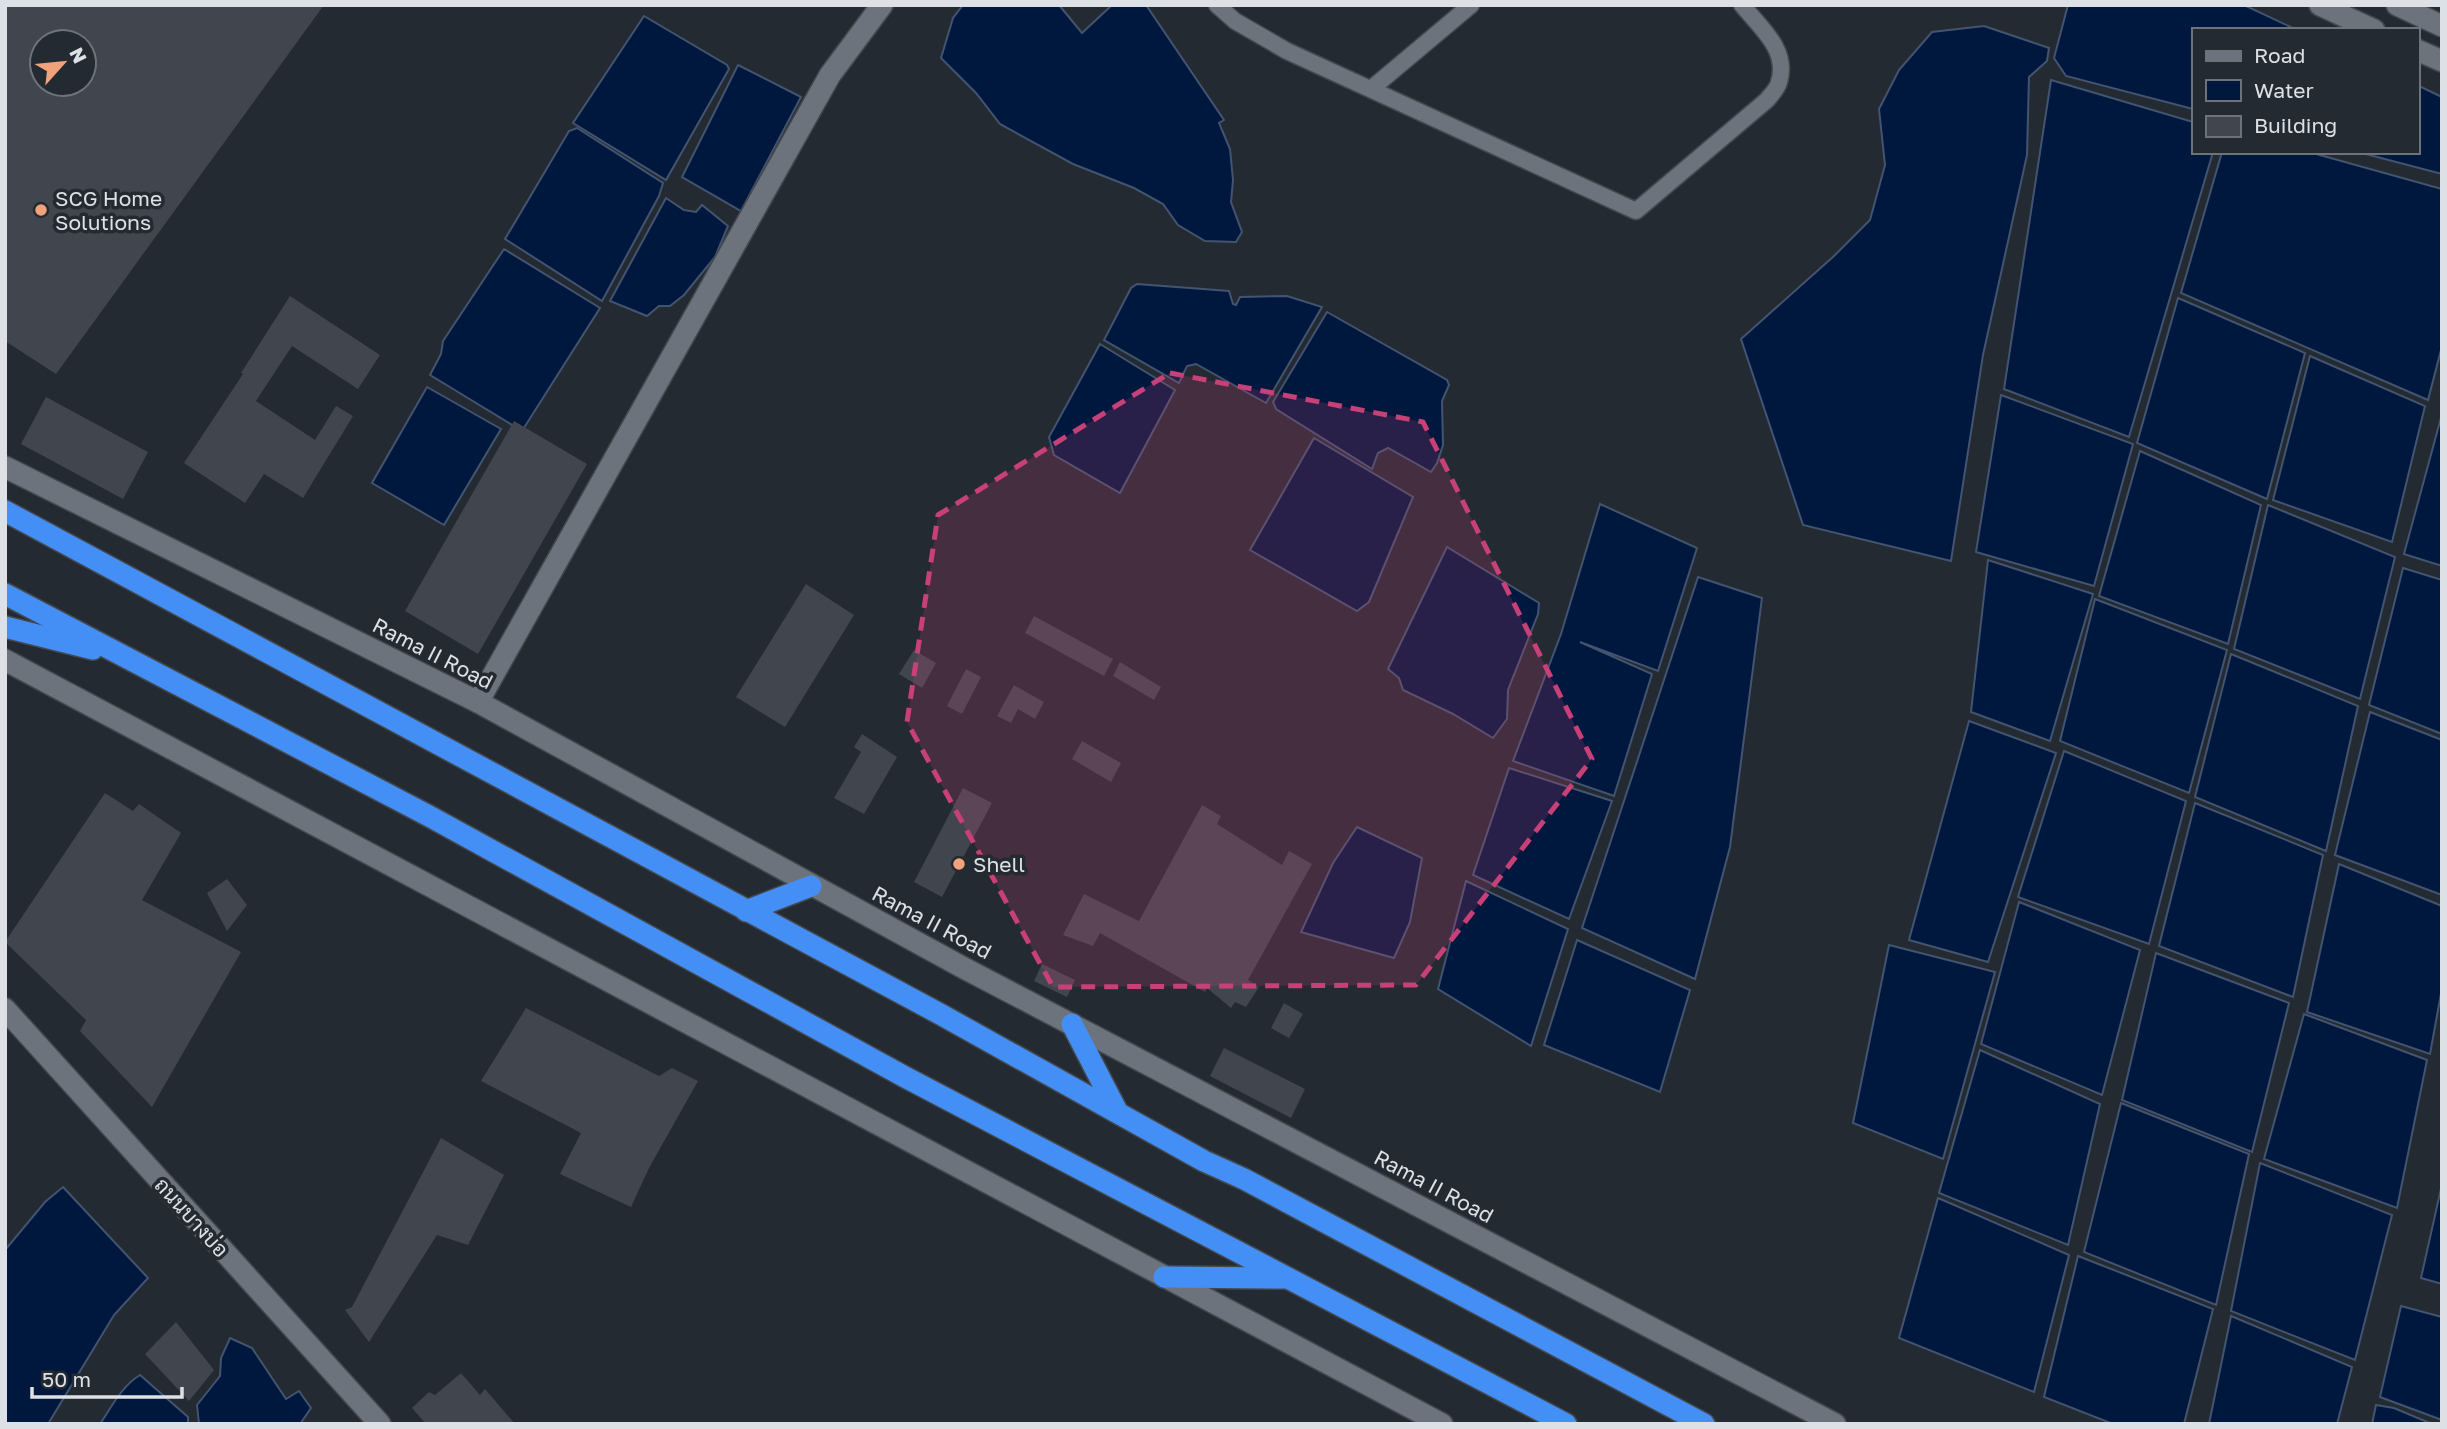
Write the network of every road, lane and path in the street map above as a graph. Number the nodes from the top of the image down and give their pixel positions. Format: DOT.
graph roads {
  1 [pos="882,5"];
  2 [pos="1217,5"];
  3 [pos="1471,5"];
  4 [pos="1742,5"];
  5 [pos="2320,5"];
  6 [pos="2397,5"];
  7 [pos="2442,26"];
  8 [pos="2370,28"];
  9 [pos="2419,51"];
  10 [pos="2442,61"];
  11 [pos="1371,89"];
  12 [pos="5,467"];
  13 [pos="5,511"];
  14 [pos="5,594"];
  15 [pos="5,627"];
  16 [pos="126,658"];
  17 [pos="5,660"];
  18 [pos="478,702"];
  19 [pos="811,886"];
  20 [pos="746,911"];
  21 [pos="5,1009"];
  22 [pos="1072,1024"];
  23 [pos="1118,1113"];
  24 [pos="1164,1277"];
  25 [pos="1290,1278"];
  26 [pos="380,1424"];
  27 [pos="1442,1424"];
  28 [pos="1566,1424"];
  29 [pos="1704,1424"];
  30 [pos="1835,1424"];
  1 -- 18 [label="main road"];
  2 -- 11 [label="street"];
  3 -- 11 [label="street"];
  4 -- 11 [label="street"];
  5 -- 8 [label="main road"];
  6 -- 7 [label="main road"];
  9 -- 10 [label="main road"];
  12 -- 18 [label="main road, Rama II Road"];
  13 -- 20 [label="highway"];
  14 -- 16 [label="highway"];
  15 -- 16 [label="highway"];
  16 -- 25 [label="highway"];
  17 -- 24 [label="main road"];
  18 -- 19 [label="main road, Rama II Road"];
  19 -- 20 [label="highway"];
  19 -- 22 [label="main road, Rama II Road"];
  20 -- 23 [label="highway"];
  21 -- 26 [label="main road, ถนนบางบ่อ"];
  22 -- 23 [label="highway"];
  22 -- 30 [label="main road, Rama II Road"];
  23 -- 29 [label="highway"];
  24 -- 25 [label="highway"];
  24 -- 27 [label="main road"];
  25 -- 28 [label="highway"];
}
